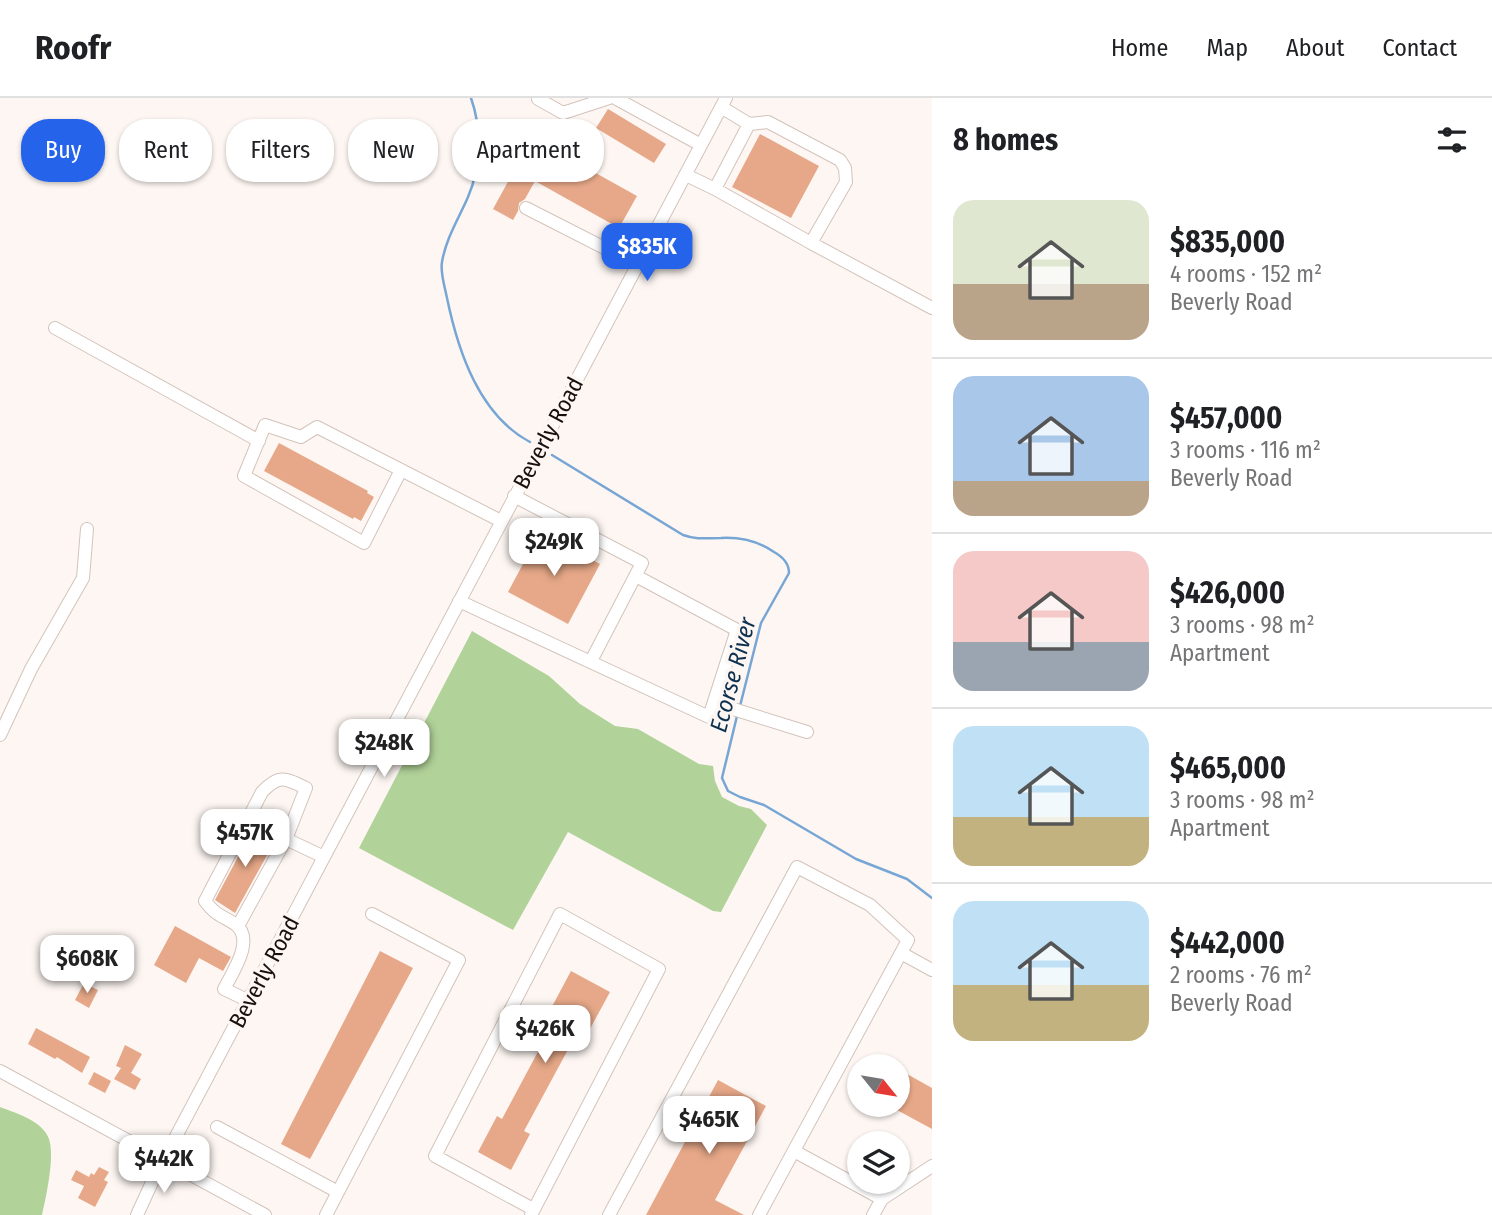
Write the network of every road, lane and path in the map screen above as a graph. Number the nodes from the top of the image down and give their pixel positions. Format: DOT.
graph roads {
  1 [pos="609,98"];
  2 [pos="615,98"];
  3 [pos="538,99"];
  4 [pos="723,103"];
  5 [pos="749,124"];
  6 [pos="701,145"];
  7 [pos="685,175"];
  8 [pos="715,189"];
  9 [pos="526,208"];
  10 [pos="811,243"];
  11 [pos="638,265"];
  12 [pos="932,308"];
  13 [pos="55,328"];
  14 [pos="259,440"];
  15 [pos="401,470"];
  16 [pos="514,496"];
  17 [pos="501,521"];
  18 [pos="87,529"];
  19 [pos="636,576"];
  20 [pos="459,601"];
  21 [pos="592,662"];
  22 [pos="714,703"];
  23 [pos="807,732"];
  24 [pos="0,735"];
  25 [pos="286,839"];
  26 [pos="324,857"];
  27 [pos="372,914"];
  28 [pos="238,926"];
  29 [pos="901,953"];
  30 [pos="932,970"];
  31 [pos="248,1001"];
  32 [pos="0,1071"];
  33 [pos="217,1127"];
  34 [pos="794,1151"];
  35 [pos="164,1160"];
  36 [pos="932,1166"];
  37 [pos="338,1192"];
  38 [pos="882,1199"];
  39 [pos="532,1212"];
  40 [pos="137,1215"];
  41 [pos="265,1215"];
  42 [pos="326,1215"];
  43 [pos="609,1215"];
  44 [pos="759,1215"];
  45 [pos="873,1215"];
  1 -- 3 [label="street"];
  2 -- 6 [label="street"];
  4 -- 5 [label="street"];
  4 -- 6 [label="street, Beverly Road"];
  5 -- 8 [label="street"];
  5 -- 10 [label="street"];
  6 -- 7 [label="street, Beverly Road"];
  7 -- 8 [label="street"];
  7 -- 11 [label="street, Beverly Road"];
  8 -- 10 [label="street"];
  9 -- 11 [label="street"];
  10 -- 12 [label="street"];
  11 -- 16 [label="street, Beverly Road"];
  13 -- 14 [label="street"];
  14 -- 15 [label="street"];
  14 -- 15 [label="street"];
  15 -- 17 [label="street"];
  16 -- 17 [label="street, Beverly Road"];
  16 -- 19 [label="street"];
  17 -- 20 [label="street, Beverly Road"];
  18 -- 24 [label="street"];
  19 -- 21 [label="street"];
  19 -- 22 [label="street"];
  20 -- 21 [label="street"];
  20 -- 26 [label="street, Beverly Road"];
  21 -- 22 [label="street"];
  22 -- 23 [label="street"];
  25 -- 26 [label="street"];
  25 -- 28 [label="street"];
  25 -- 28 [label="street"];
  26 -- 31 [label="street, Beverly Road"];
  27 -- 37 [label="street"];
  28 -- 31 [label="street"];
  29 -- 30 [label="street"];
  29 -- 34 [label="street"];
  29 -- 43 [label="street"];
  31 -- 35 [label="street, Beverly Road"];
  32 -- 35 [label="street"];
  33 -- 37 [label="street"];
  34 -- 38 [label="street"];
  34 -- 44 [label="street"];
  35 -- 40 [label="street, Beverly Road"];
  35 -- 41 [label="street"];
  36 -- 38 [label="street"];
  37 -- 42 [label="street"];
  38 -- 45 [label="street"];
  39 -- 39 [label="street"];
}
